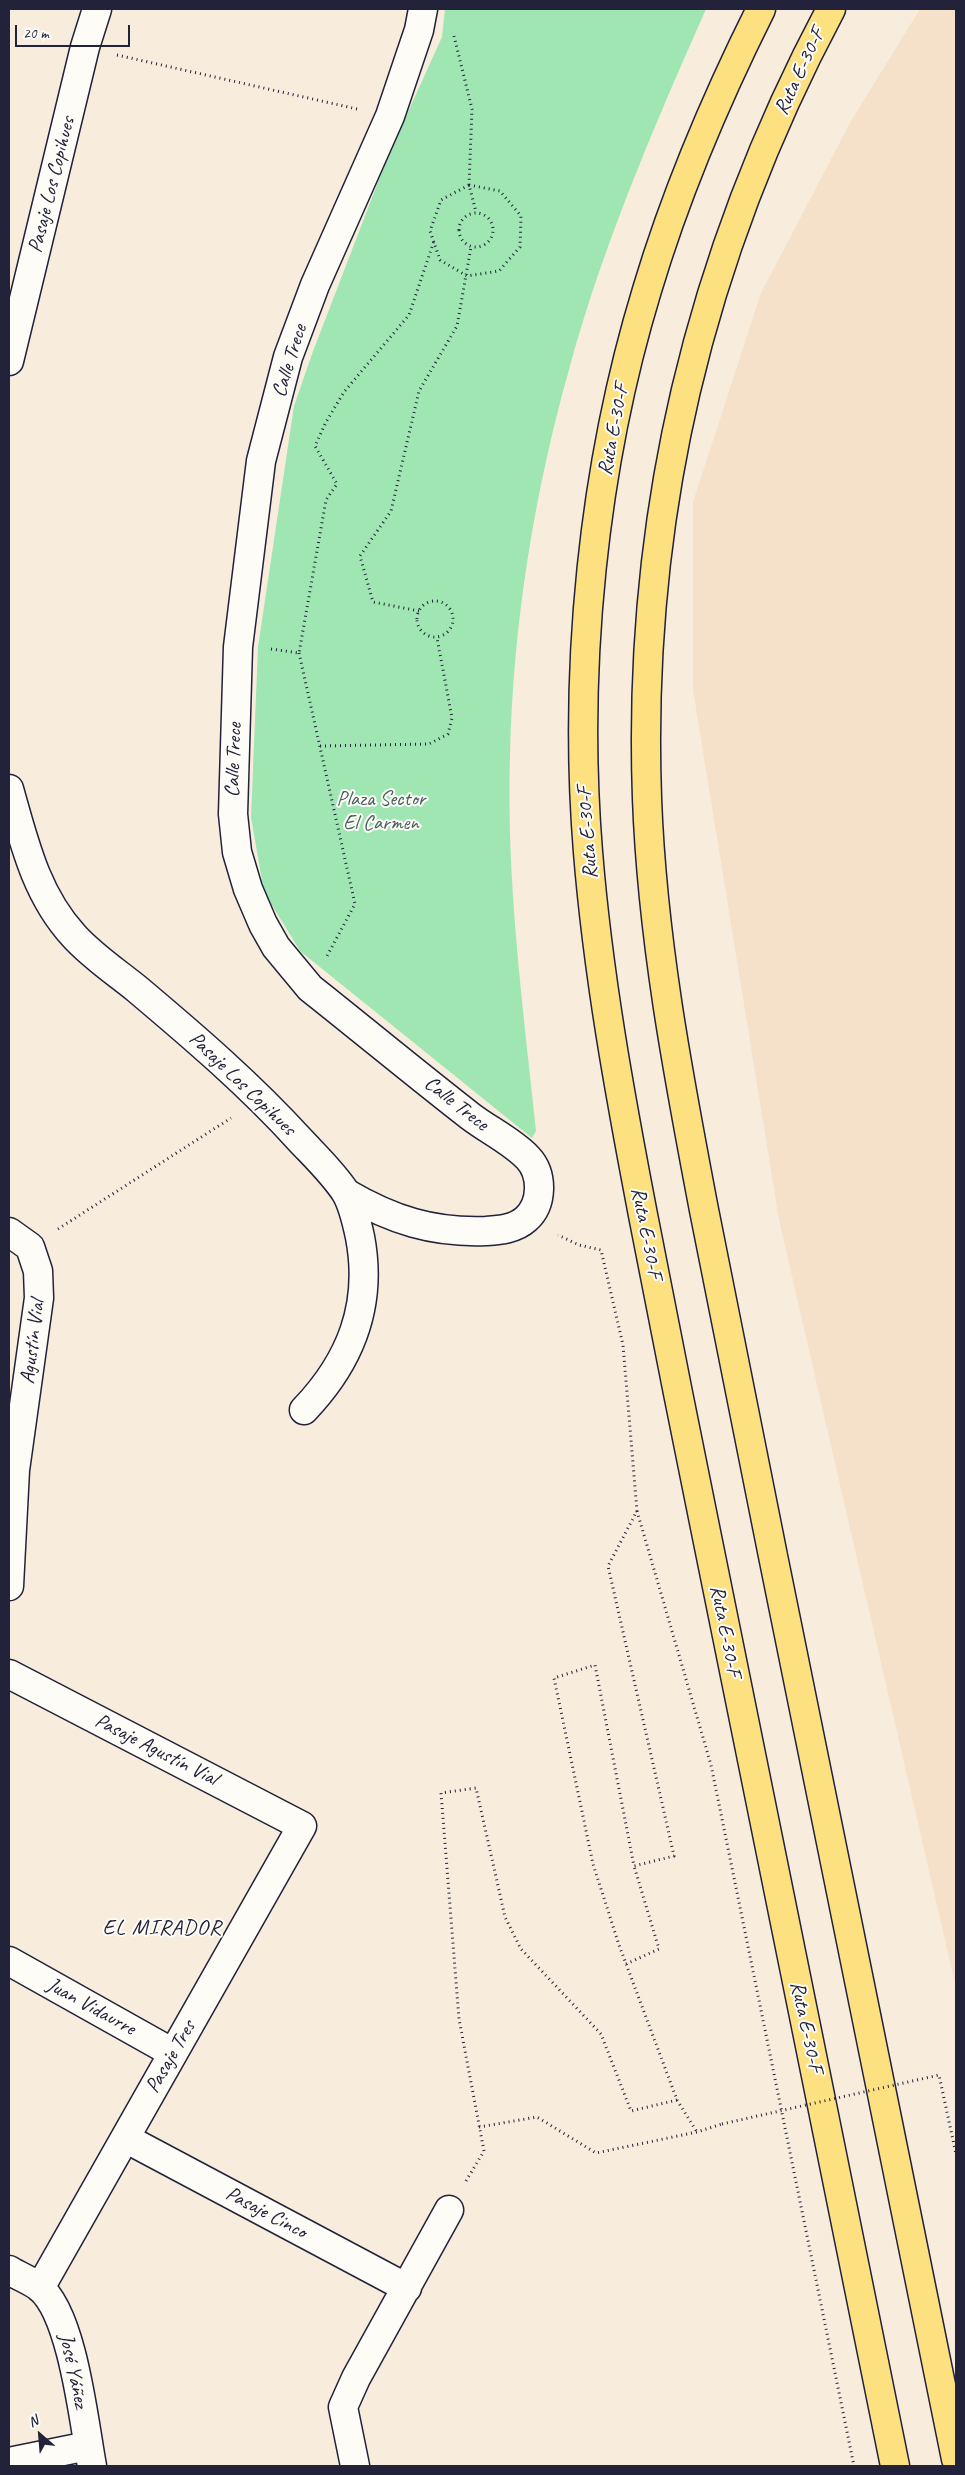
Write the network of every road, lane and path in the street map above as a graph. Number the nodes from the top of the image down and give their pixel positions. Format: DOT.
graph roads {
  1 [pos="97,9"];
  2 [pos="760,9"];
  3 [pos="831,9"];
  4 [pos="421,19"];
  5 [pos="85,48"];
  6 [pos="390,116"];
  7 [pos="469,185"];
  8 [pos="476,212"];
  9 [pos="434,241"];
  10 [pos="471,247"];
  11 [pos="467,276"];
  12 [pos="9,361"];
  13 [pos="418,611"];
  14 [pos="437,638"];
  15 [pos="238,647"];
  16 [pos="300,653"];
  17 [pos="320,746"];
  18 [pos="9,789"];
  19 [pos="310,988"];
  20 [pos="262,1098"];
  21 [pos="346,1193"];
  22 [pos="526,1220"];
  23 [pos="19,1240"];
  24 [pos="304,1410"];
  25 [pos="637,1511"];
  26 [pos="9,1586"];
  27 [pos="9,1674"];
  28 [pos="302,1826"];
  29 [pos="634,1866"];
  30 [pos="9,1960"];
  31 [pos="626,1964"];
  32 [pos="173,2053"];
  33 [pos="677,2100"];
  34 [pos="479,2128"];
  35 [pos="697,2132"];
  36 [pos="125,2138"];
  37 [pos="956,2154"];
  38 [pos="449,2210"];
  39 [pos="9,2270"];
  40 [pos="40,2288"];
  41 [pos="407,2288"];
  42 [pos="90,2456"];
  43 [pos="956,2459"];
  44 [pos="9,2462"];
  45 [pos="355,2466"];
  46 [pos="854,2466"];
  47 [pos="895,2466"];
  1 -- 5 [label="street, Pasaje Los Copihues"];
  2 -- 47 [label="highway, Ruta E-30-F"];
  3 -- 43 [label="highway, Ruta E-30-F"];
  4 -- 6 [label="street, Calle Trece"];
  4 -- 7 [label="path"];
  5 -- 6 [label="path"];
  5 -- 12 [label="street, Pasaje Los Copihues"];
  6 -- 15 [label="street, Calle Trece"];
  7 -- 8 [label="path"];
  7 -- 9 [label="path"];
  7 -- 11 [label="path"];
  8 -- 10 [label="path"];
  8 -- 10 [label="path"];
  9 -- 11 [label="path"];
  9 -- 16 [label="path"];
  10 -- 11 [label="path"];
  11 -- 13 [label="path"];
  13 -- 14 [label="path"];
  13 -- 14 [label="path"];
  14 -- 17 [label="path"];
  15 -- 16 [label="path"];
  15 -- 19 [label="street, Calle Trece"];
  16 -- 17 [label="path"];
  17 -- 19 [label="path"];
  18 -- 20 [label="street, Pasaje Los Copihues"];
  19 -- 22 [label="street, Calle Trece"];
  20 -- 21 [label="street, Pasaje Los Copihues"];
  20 -- 23 [label="path"];
  21 -- 22 [label="street"];
  21 -- 24 [label="street, Pasaje Los Copihues"];
  22 -- 25 [label="path"];
  23 -- 26 [label="street, Agustín Vial"];
  25 -- 29 [label="path"];
  25 -- 46 [label="path"];
  27 -- 28 [label="street, Pasaje Agustín Vial"];
  28 -- 32 [label="street, Pasaje Tres"];
  29 -- 31 [label="path"];
  29 -- 31 [label="path"];
  30 -- 32 [label="street, Juan Vidaurre"];
  31 -- 33 [label="path"];
  32 -- 36 [label="street, Pasaje Tres"];
  33 -- 34 [label="path"];
  33 -- 35 [label="path"];
  34 -- 35 [label="path"];
  34 -- 38 [label="path"];
  35 -- 37 [label="path, bridge"];
  36 -- 40 [label="street, Pasaje Tres"];
  36 -- 41 [label="street, Pasaje Cinco"];
  38 -- 41 [label="street"];
  39 -- 40 [label="street, José Yáñez"];
  40 -- 42 [label="street, José Yáñez"];
  41 -- 45 [label="street"];
  42 -- 44 [label="street"];
}
